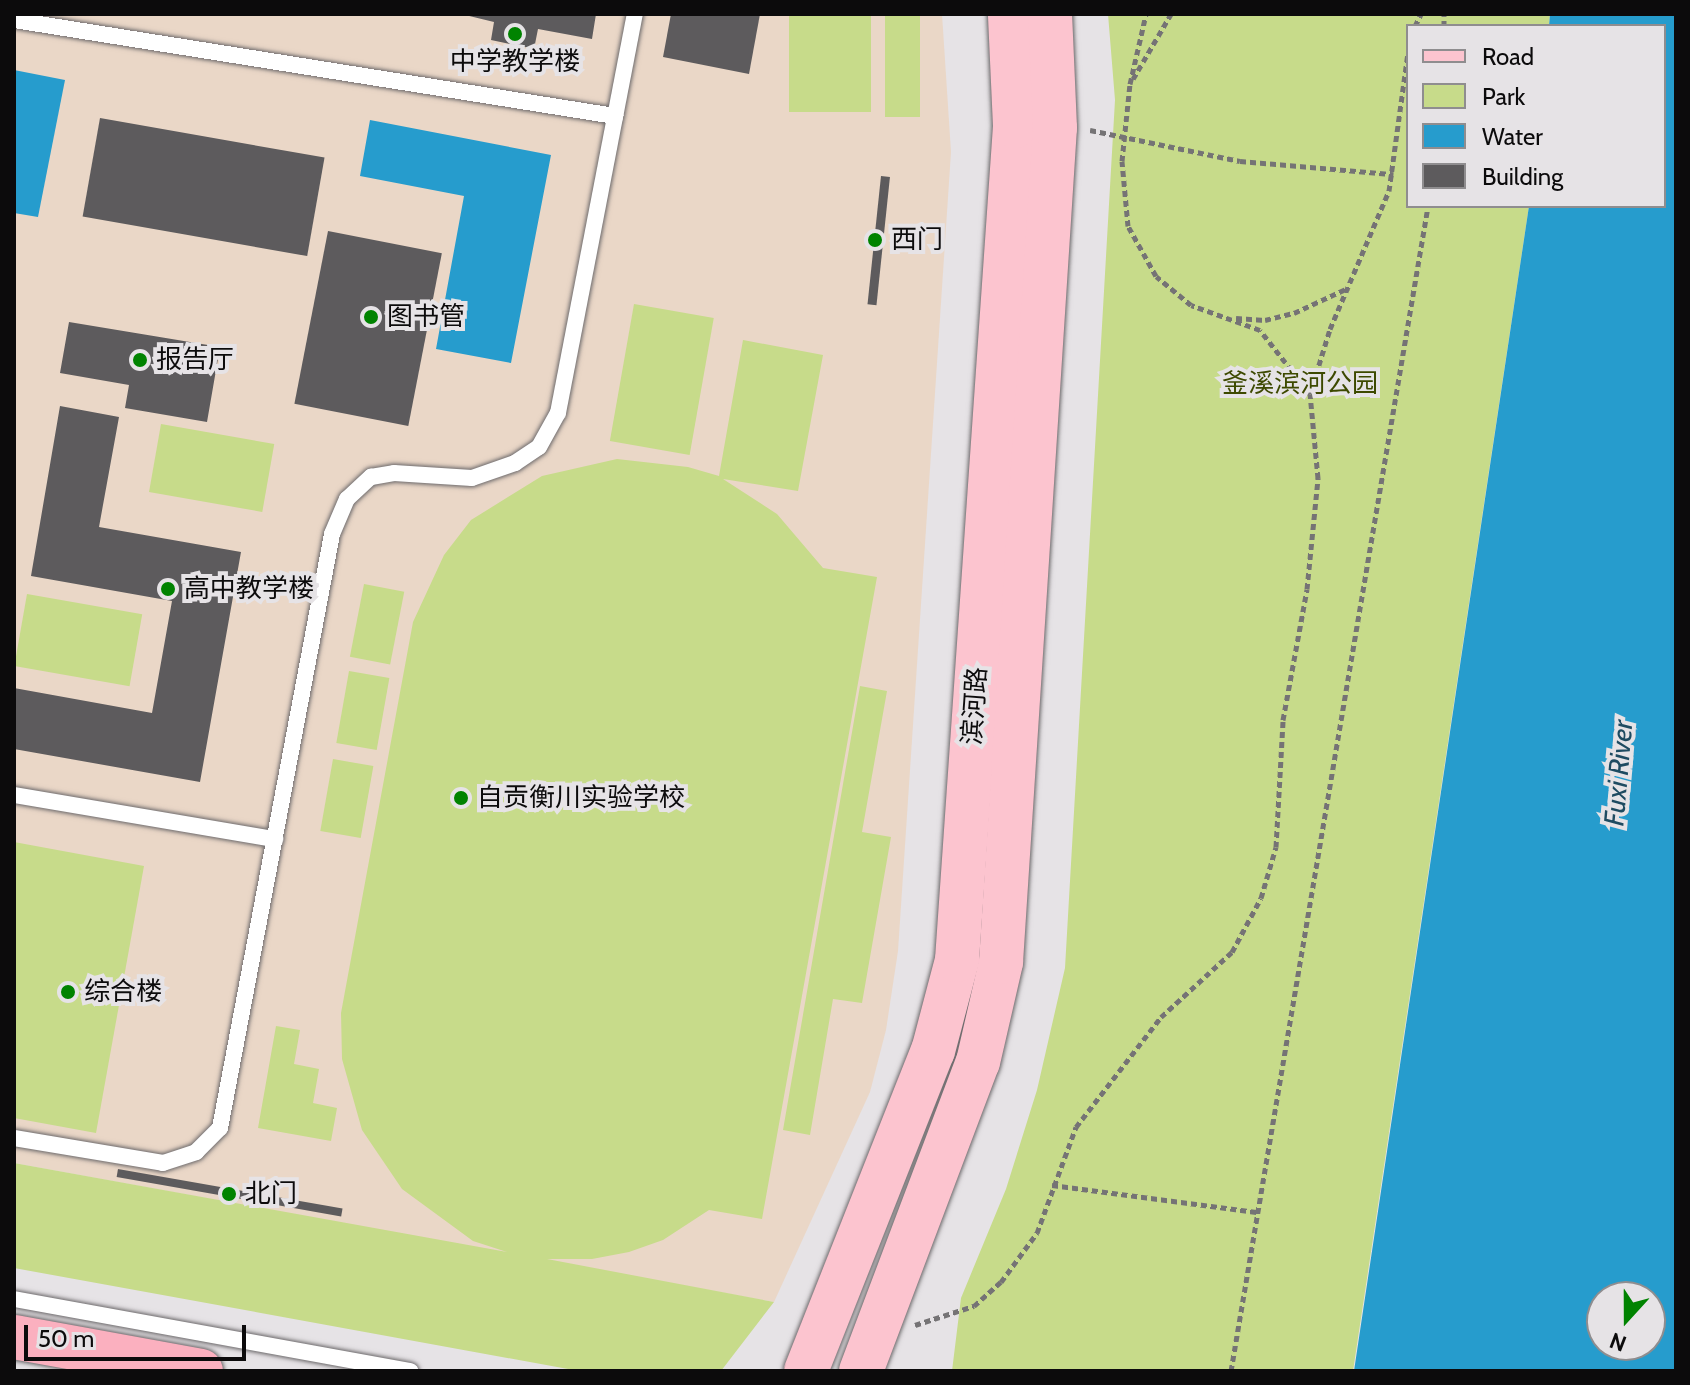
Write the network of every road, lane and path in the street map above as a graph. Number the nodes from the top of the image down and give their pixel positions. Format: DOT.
graph roads {
  1 [pos="635,14"];
  2 [pos="1010,14"];
  3 [pos="1050,14"];
  4 [pos="1146,14"];
  5 [pos="1171,14"];
  6 [pos="14,20"];
  7 [pos="1406,69"];
  8 [pos="1130,84"];
  9 [pos="615,116"];
  10 [pos="1055,128"];
  11 [pos="1125,135"];
  12 [pos="1393,174"];
  13 [pos="1428,208"];
  14 [pos="1348,288"];
  15 [pos="1231,317"];
  16 [pos="1310,394"];
  17 [pos="14,795"];
  18 [pos="275,839"];
  19 [pos="14,1138"];
  20 [pos="1052,1185"];
  21 [pos="1258,1212"];
  22 [pos="14,1299"];
  23 [pos="14,1337"];
  24 [pos="868,1352"];
  25 [pos="201,1371"];
  26 [pos="411,1371"];
  27 [pos="806,1371"];
  28 [pos="1231,1371"];
  1 -- 9 [label="lane"];
  2 -- 27 [label="main road, 滨河路"];
  3 -- 10 [label="main road, 滨河路"];
  4 -- 8 [label="path"];
  5 -- 8 [label="path"];
  6 -- 9 [label="lane"];
  7 -- 12 [label="path"];
  8 -- 11 [label="path"];
  9 -- 18 [label="lane"];
  10 -- 11 [label="path"];
  10 -- 24 [label="main road, 滨河路"];
  11 -- 12 [label="path"];
  11 -- 15 [label="path"];
  12 -- 14 [label="path"];
  13 -- 21 [label="path"];
  14 -- 15 [label="path"];
  14 -- 16 [label="path"];
  15 -- 16 [label="path"];
  16 -- 20 [label="path"];
  17 -- 18 [label="lane"];
  18 -- 19 [label="lane"];
  20 -- 21 [label="path"];
  20 -- 24 [label="path"];
  21 -- 28 [label="path"];
  22 -- 26 [label="lane"];
  23 -- 25 [label="highway"];
}
